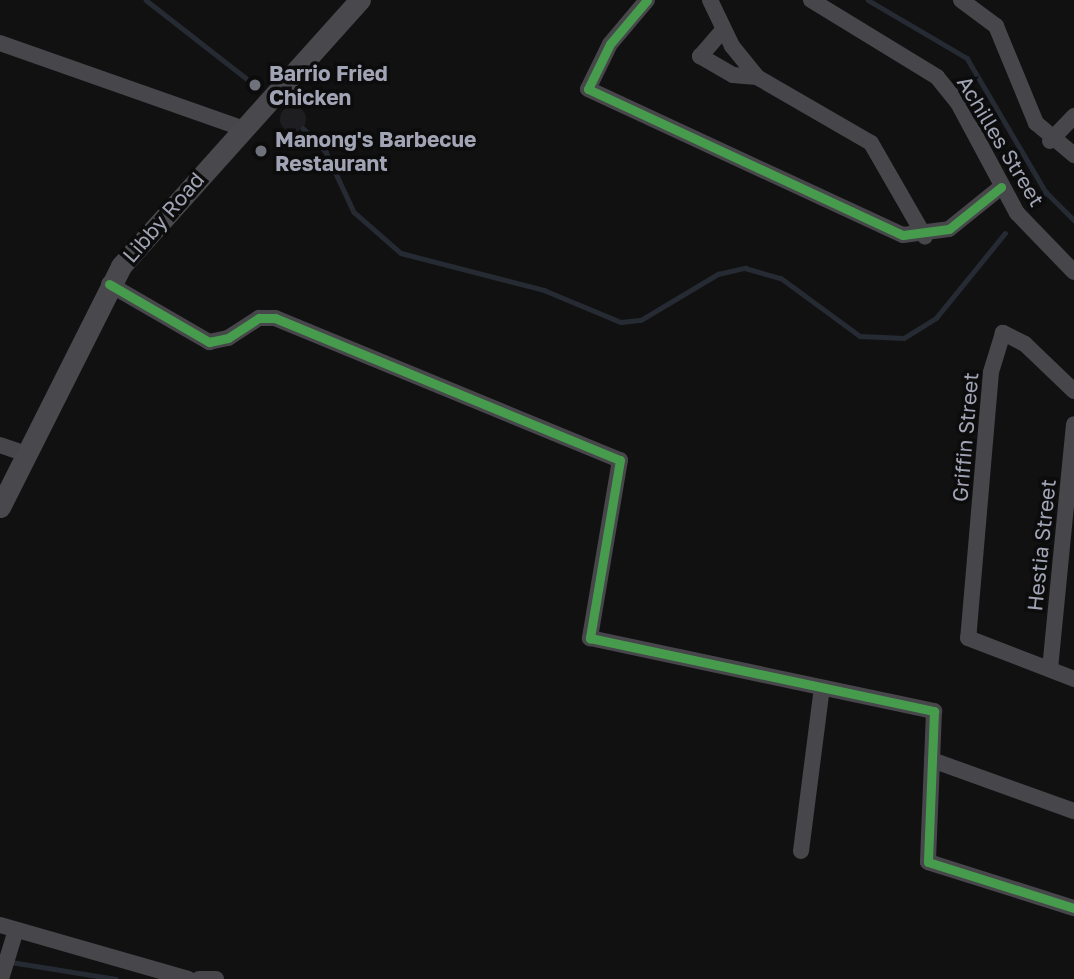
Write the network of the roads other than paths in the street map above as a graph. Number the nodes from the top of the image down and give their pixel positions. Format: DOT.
graph roads {
  1 [pos="360,0"];
  2 [pos="647,0"];
  3 [pos="710,0"];
  4 [pos="811,0"];
  5 [pos="961,0"];
  6 [pos="723,30"];
  7 [pos="0,43"];
  8 [pos="757,77"];
  9 [pos="1074,116"];
  10 [pos="241,128"];
  11 [pos="1051,141"];
  12 [pos="1074,155"];
  13 [pos="1001,187"];
  14 [pos="925,237"];
  15 [pos="1074,272"];
  16 [pos="109,284"];
  17 [pos="1074,391"];
  18 [pos="1074,424"];
  19 [pos="0,445"];
  20 [pos="26,454"];
  21 [pos="6,480"];
  22 [pos="0,507"];
  23 [pos="1050,669"];
  24 [pos="1074,679"];
  25 [pos="822,688"];
  26 [pos="932,760"];
  27 [pos="1074,811"];
  28 [pos="801,851"];
  29 [pos="1074,908"];
  30 [pos="8,928"];
  31 [pos="5,966"];
  32 [pos="188,979"];
  33 [pos="199,979"];
  34 [pos="216,979"];
  1 -- 10 [label="main road, Libby Road"];
  2 -- 14 [label="street"];
  3 -- 6 [label="street"];
  4 -- 13 [label="street, Achilles Street"];
  5 -- 11 [label="street"];
  6 -- 8 [label="street"];
  6 -- 8 [label="street"];
  7 -- 10 [label="street"];
  8 -- 14 [label="street"];
  9 -- 11 [label="street"];
  10 -- 16 [label="main road, Libby Road"];
  11 -- 12 [label="street"];
  13 -- 14 [label="street"];
  13 -- 15 [label="street, Achilles Street"];
  16 -- 20 [label="main road, Libby Road"];
  16 -- 25 [label="street"];
  17 -- 23 [label="street, Griffin Street"];
  18 -- 23 [label="street, Hestia Street"];
  19 -- 20 [label="street"];
  20 -- 21 [label="main road, Libby Road"];
  21 -- 22 [label="main road, Libby Road"];
  23 -- 24 [label="street"];
  25 -- 26 [label="street"];
  25 -- 28 [label="street"];
  26 -- 27 [label="street"];
  26 -- 29 [label="street"];
  30 -- 31 [label="street"];
  30 -- 32 [label="street"];
  33 -- 34 [label="street"];
}
